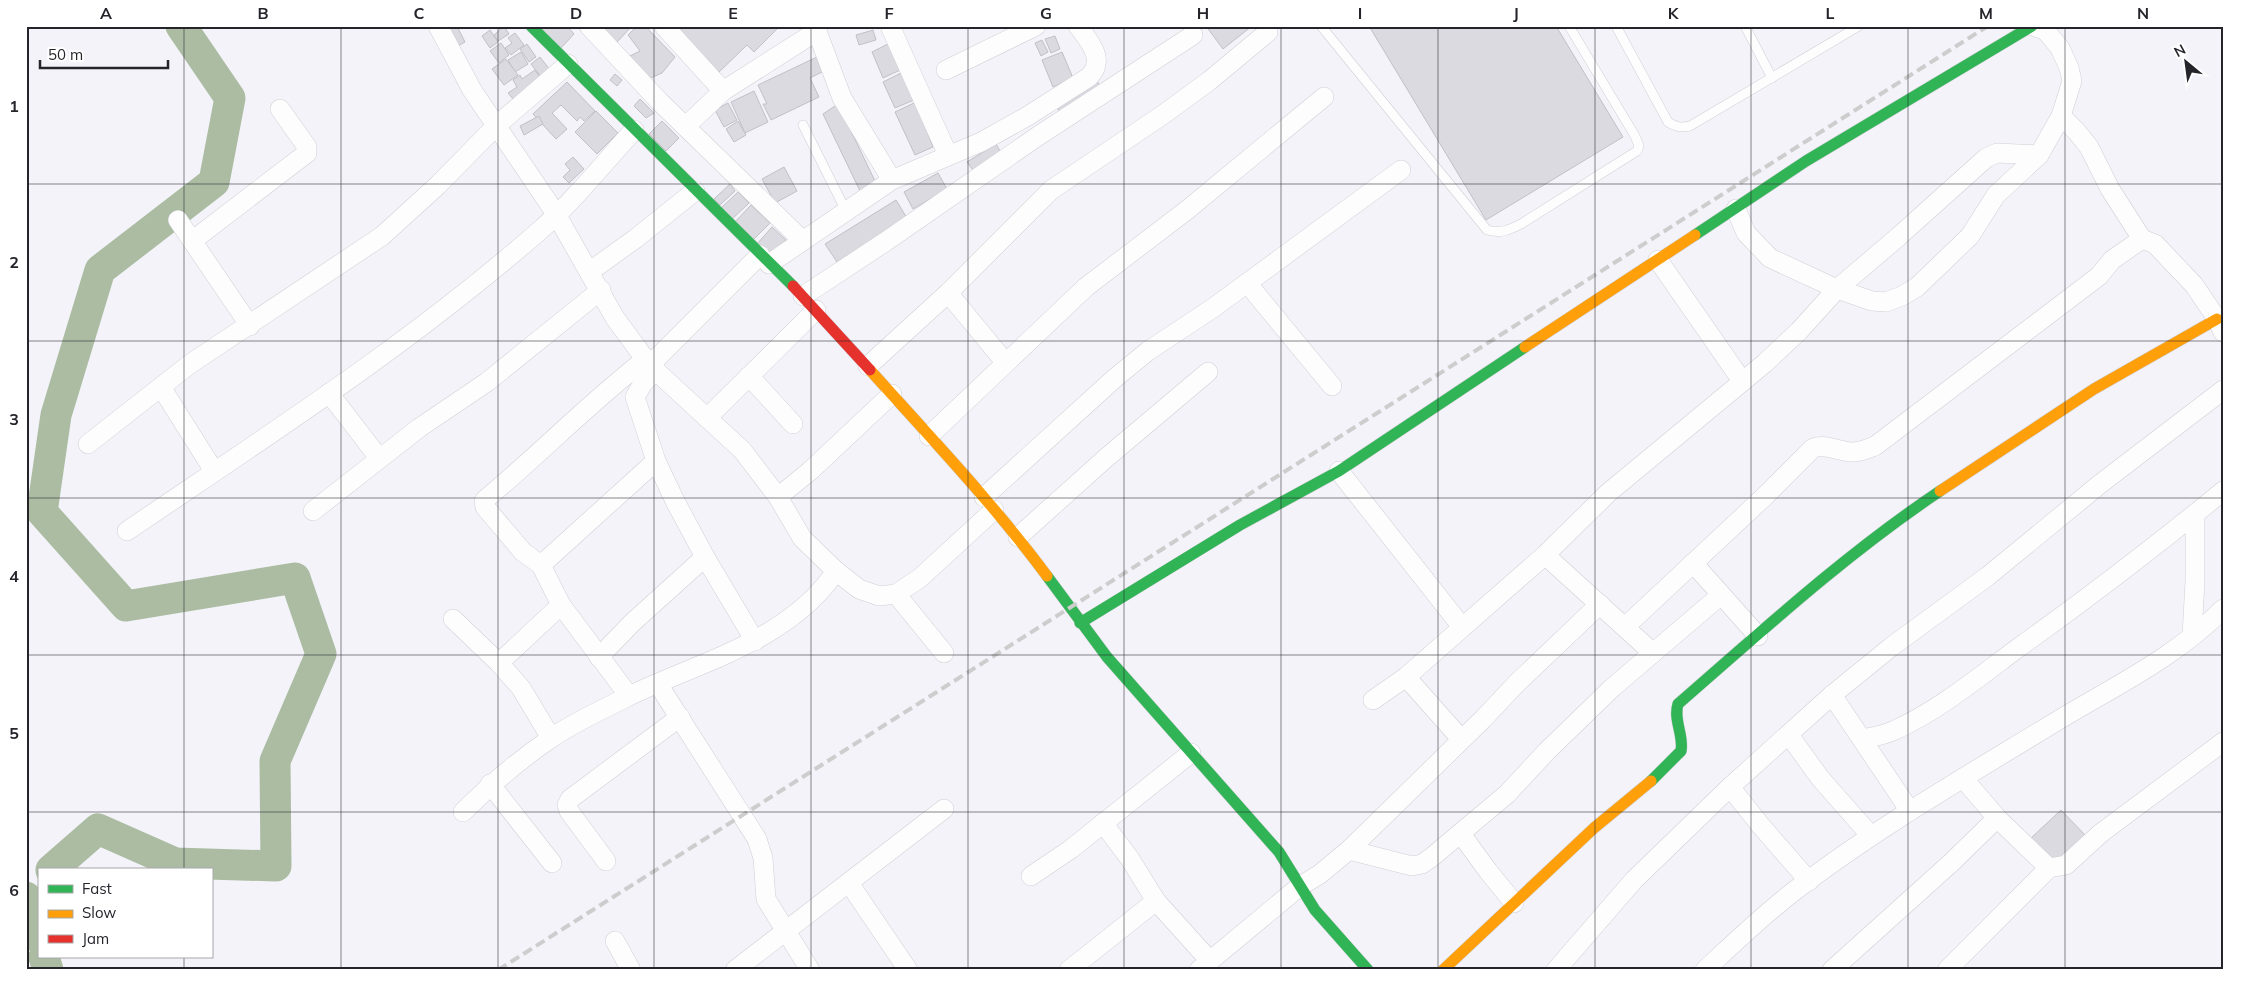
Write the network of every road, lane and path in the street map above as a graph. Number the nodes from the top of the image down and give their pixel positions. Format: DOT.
graph roads {
  1 [pos="438,26"];
  2 [pos="531,26"];
  3 [pos="589,26"];
  4 [pos="664,26"];
  5 [pos="890,26"];
  6 [pos="1036,26"];
  7 [pos="1078,26"];
  8 [pos="1321,26"];
  9 [pos="1569,26"];
  10 [pos="1616,26"];
  11 [pos="1745,26"];
  12 [pos="1859,26"];
  13 [pos="2032,26"];
  14 [pos="816,29"];
  15 [pos="1268,32"];
  16 [pos="1193,35"];
  17 [pos="568,64"];
  18 [pos="946,70"];
  19 [pos="1772,78"];
  20 [pos="723,91"];
  21 [pos="1324,97"];
  22 [pos="280,110"];
  23 [pos="2061,116"];
  24 [pos="803,125"];
  25 [pos="496,126"];
  26 [pos="686,126"];
  27 [pos="634,130"];
  28 [pos="948,155"];
  29 [pos="2039,155"];
  30 [pos="1401,170"];
  31 [pos="892,180"];
  32 [pos="695,191"];
  33 [pos="1736,209"];
  34 [pos="846,211"];
  35 [pos="556,214"];
  36 [pos="178,220"];
  37 [pos="2142,239"];
  38 [pos="192,240"];
  39 [pos="802,240"];
  40 [pos="764,260"];
  41 [pos="1658,260"];
  42 [pos="589,272"];
  43 [pos="1247,282"];
  44 [pos="601,290"];
  45 [pos="1836,290"];
  46 [pos="948,293"];
  47 [pos="803,296"];
  48 [pos="816,310"];
  49 [pos="250,326"];
  50 [pos="2220,326"];
  51 [pos="1005,362"];
  52 [pos="651,365"];
  53 [pos="868,366"];
  54 [pos="1208,372"];
  55 [pos="749,376"];
  56 [pos="1742,381"];
  57 [pos="1332,386"];
  58 [pos="161,387"];
  59 [pos="2223,390"];
  60 [pos="329,393"];
  61 [pos="892,394"];
  62 [pos="707,418"];
  63 [pos="793,424"];
  64 [pos="929,436"];
  65 [pos="88,444"];
  66 [pos="379,458"];
  67 [pos="656,461"];
  68 [pos="214,471"];
  69 [pos="1340,471"];
  70 [pos="2223,491"];
  71 [pos="778,497"];
  72 [pos="989,503"];
  73 [pos="313,511"];
  74 [pos="2194,516"];
  75 [pos="127,531"];
  76 [pos="1018,537"];
  77 [pos="1545,555"];
  78 [pos="705,557"];
  79 [pos="1693,563"];
  80 [pos="541,565"];
  81 [pos="836,572"];
  82 [pos="896,594"];
  83 [pos="1721,595"];
  84 [pos="1600,604"];
  85 [pos="561,605"];
  86 [pos="2223,609"];
  87 [pos="453,619"];
  88 [pos="1080,623"];
  89 [pos="1626,626"];
  90 [pos="1462,627"];
  91 [pos="1758,636"];
  92 [pos="2192,636"];
  93 [pos="755,641"];
  94 [pos="944,653"];
  95 [pos="1653,653"];
  96 [pos="600,657"];
  97 [pos="499,663"];
  98 [pos="1406,677"];
  99 [pos="658,684"];
  100 [pos="1832,695"];
  101 [pos="629,696"];
  102 [pos="1373,700"];
  103 [pos="680,717"];
  104 [pos="1789,735"];
  105 [pos="551,738"];
  106 [pos="1461,739"];
  107 [pos="1862,740"];
  108 [pos="2223,742"];
  109 [pos="1191,753"];
  110 [pos="1963,778"];
  111 [pos="490,784"];
  112 [pos="1730,787"];
  113 [pos="944,809"];
  114 [pos="1910,811"];
  115 [pos="463,812"];
  116 [pos="1997,818"];
  117 [pos="1103,823"];
  118 [pos="1461,834"];
  119 [pos="1871,836"];
  120 [pos="1349,850"];
  121 [pos="606,861"];
  122 [pos="552,863"];
  123 [pos="2050,868"];
  124 [pos="1031,876"];
  125 [pos="1809,880"];
  126 [pos="849,883"];
  127 [pos="1298,887"];
  128 [pos="1156,901"];
  129 [pos="1514,903"];
  130 [pos="786,932"];
  131 [pos="615,941"];
  132 [pos="1204,966"];
  133 [pos="631,970"];
  134 [pos="735,970"];
  135 [pos="810,970"];
  136 [pos="908,970"];
  137 [pos="1070,970"];
  138 [pos="1368,970"];
  139 [pos="1443,970"];
  140 [pos="1556,970"];
  141 [pos="1705,970"];
  142 [pos="1832,970"];
  143 [pos="1947,970"];
  1 -- 25 [label="street"];
  2 -- 17 [label="street"];
  3 -- 26 [label="street"];
  4 -- 20 [label="street"];
  5 -- 28 [label="street"];
  6 -- 18 [label="street"];
  7 -- 28 [label="street"];
  8 -- 9 [label="lane"];
  10 -- 19 [label="lane"];
  11 -- 19 [label="lane"];
  12 -- 19 [label="lane"];
  13 -- 23 [label="street"];
  13 -- 33 [label="street"];
  14 -- 20 [label="street"];
  14 -- 31 [label="street"];
  15 -- 46 [label="street"];
  16 -- 47 [label="street"];
  17 -- 25 [label="street"];
  17 -- 27 [label="street"];
  20 -- 26 [label="street"];
  21 -- 51 [label="street"];
  22 -- 38 [label="street"];
  23 -- 29 [label="street"];
  23 -- 37 [label="street"];
  24 -- 34 [label="lane"];
  25 -- 35 [label="street"];
  25 -- 49 [label="street"];
  26 -- 39 [label="street"];
  27 -- 32 [label="street"];
  27 -- 35 [label="street"];
  28 -- 31 [label="street"];
  29 -- 45 [label="street"];
  29 -- 45 [label="street"];
  30 -- 43 [label="street"];
  31 -- 34 [label="street"];
  32 -- 40 [label="street"];
  32 -- 42 [label="street"];
  33 -- 41 [label="street"];
  33 -- 45 [label="street"];
  34 -- 39 [label="street"];
  35 -- 42 [label="street"];
  35 -- 60 [label="street"];
  36 -- 38 [label="street"];
  37 -- 50 [label="street"];
  37 -- 79 [label="street"];
  38 -- 49 [label="street"];
  39 -- 40 [label="street"];
  40 -- 47 [label="street"];
  40 -- 52 [label="street"];
  41 -- 56 [label="street"];
  41 -- 69 [label="street"];
  42 -- 44 [label="street"];
  43 -- 57 [label="street"];
  43 -- 72 [label="street"];
  44 -- 52 [label="street"];
  44 -- 66 [label="street"];
  45 -- 56 [label="street"];
  46 -- 51 [label="street"];
  46 -- 53 [label="street"];
  47 -- 48 [label="street"];
  48 -- 53 [label="street"];
  48 -- 55 [label="street"];
  49 -- 58 [label="street"];
  50 -- 91 [label="street"];
  51 -- 64 [label="street"];
  52 -- 62 [label="street"];
  52 -- 67 [label="street"];
  52 -- 80 [label="street"];
  53 -- 61 [label="street"];
  54 -- 76 [label="street"];
  55 -- 62 [label="street"];
  55 -- 63 [label="street"];
  56 -- 77 [label="street"];
  58 -- 65 [label="street"];
  58 -- 68 [label="street"];
  59 -- 100 [label="street"];
  60 -- 66 [label="street"];
  60 -- 68 [label="street"];
  61 -- 64 [label="street"];
  61 -- 71 [label="street"];
  62 -- 71 [label="street"];
  64 -- 72 [label="street"];
  66 -- 73 [label="street"];
  67 -- 78 [label="street"];
  67 -- 80 [label="street"];
  68 -- 75 [label="street"];
  69 -- 88 [label="street"];
  69 -- 90 [label="street"];
  70 -- 74 [label="street"];
  71 -- 81 [label="street"];
  72 -- 76 [label="street"];
  72 -- 82 [label="street"];
  74 -- 92 [label="street"];
  74 -- 107 [label="street"];
  76 -- 88 [label="street"];
  77 -- 84 [label="street"];
  77 -- 90 [label="street"];
  78 -- 93 [label="street"];
  78 -- 96 [label="street"];
  79 -- 83 [label="street"];
  79 -- 89 [label="street"];
  80 -- 85 [label="street"];
  81 -- 82 [label="street"];
  81 -- 93 [label="street"];
  82 -- 94 [label="street"];
  83 -- 91 [label="street"];
  83 -- 95 [label="street"];
  84 -- 89 [label="street"];
  84 -- 106 [label="street"];
  85 -- 96 [label="street"];
  85 -- 97 [label="street"];
  86 -- 92 [label="street"];
  87 -- 97 [label="street"];
  88 -- 109 [label="street"];
  89 -- 95 [label="street"];
  90 -- 98 [label="street"];
  91 -- 129 [label="street"];
  92 -- 110 [label="street"];
  93 -- 99 [label="street"];
  95 -- 118 [label="street"];
  96 -- 101 [label="street"];
  97 -- 105 [label="street"];
  98 -- 102 [label="street"];
  98 -- 106 [label="street"];
  99 -- 101 [label="street"];
  99 -- 103 [label="street"];
  100 -- 104 [label="street"];
  100 -- 107 [label="street"];
  101 -- 105 [label="street"];
  103 -- 121 [label="street"];
  103 -- 130 [label="street"];
  104 -- 112 [label="street"];
  104 -- 119 [label="street"];
  105 -- 111 [label="street"];
  106 -- 120 [label="street"];
  107 -- 114 [label="street"];
  108 -- 123 [label="street"];
  109 -- 117 [label="street"];
  109 -- 127 [label="street"];
  110 -- 114 [label="street"];
  110 -- 116 [label="street"];
  111 -- 115 [label="street"];
  111 -- 122 [label="street"];
  112 -- 125 [label="street"];
  112 -- 140 [label="street"];
  113 -- 126 [label="street"];
  114 -- 119 [label="street"];
  116 -- 123 [label="street"];
  116 -- 142 [label="street"];
  117 -- 124 [label="street"];
  117 -- 128 [label="street"];
  118 -- 120 [label="street"];
  118 -- 129 [label="street"];
  119 -- 125 [label="street"];
  120 -- 127 [label="street"];
  123 -- 143 [label="street"];
  125 -- 141 [label="street"];
  126 -- 130 [label="street"];
  126 -- 136 [label="street"];
  127 -- 132 [label="street"];
  127 -- 138 [label="street"];
  128 -- 132 [label="street"];
  128 -- 137 [label="street"];
  129 -- 139 [label="street"];
  130 -- 134 [label="street"];
  130 -- 135 [label="street"];
  131 -- 133 [label="street"];
}
